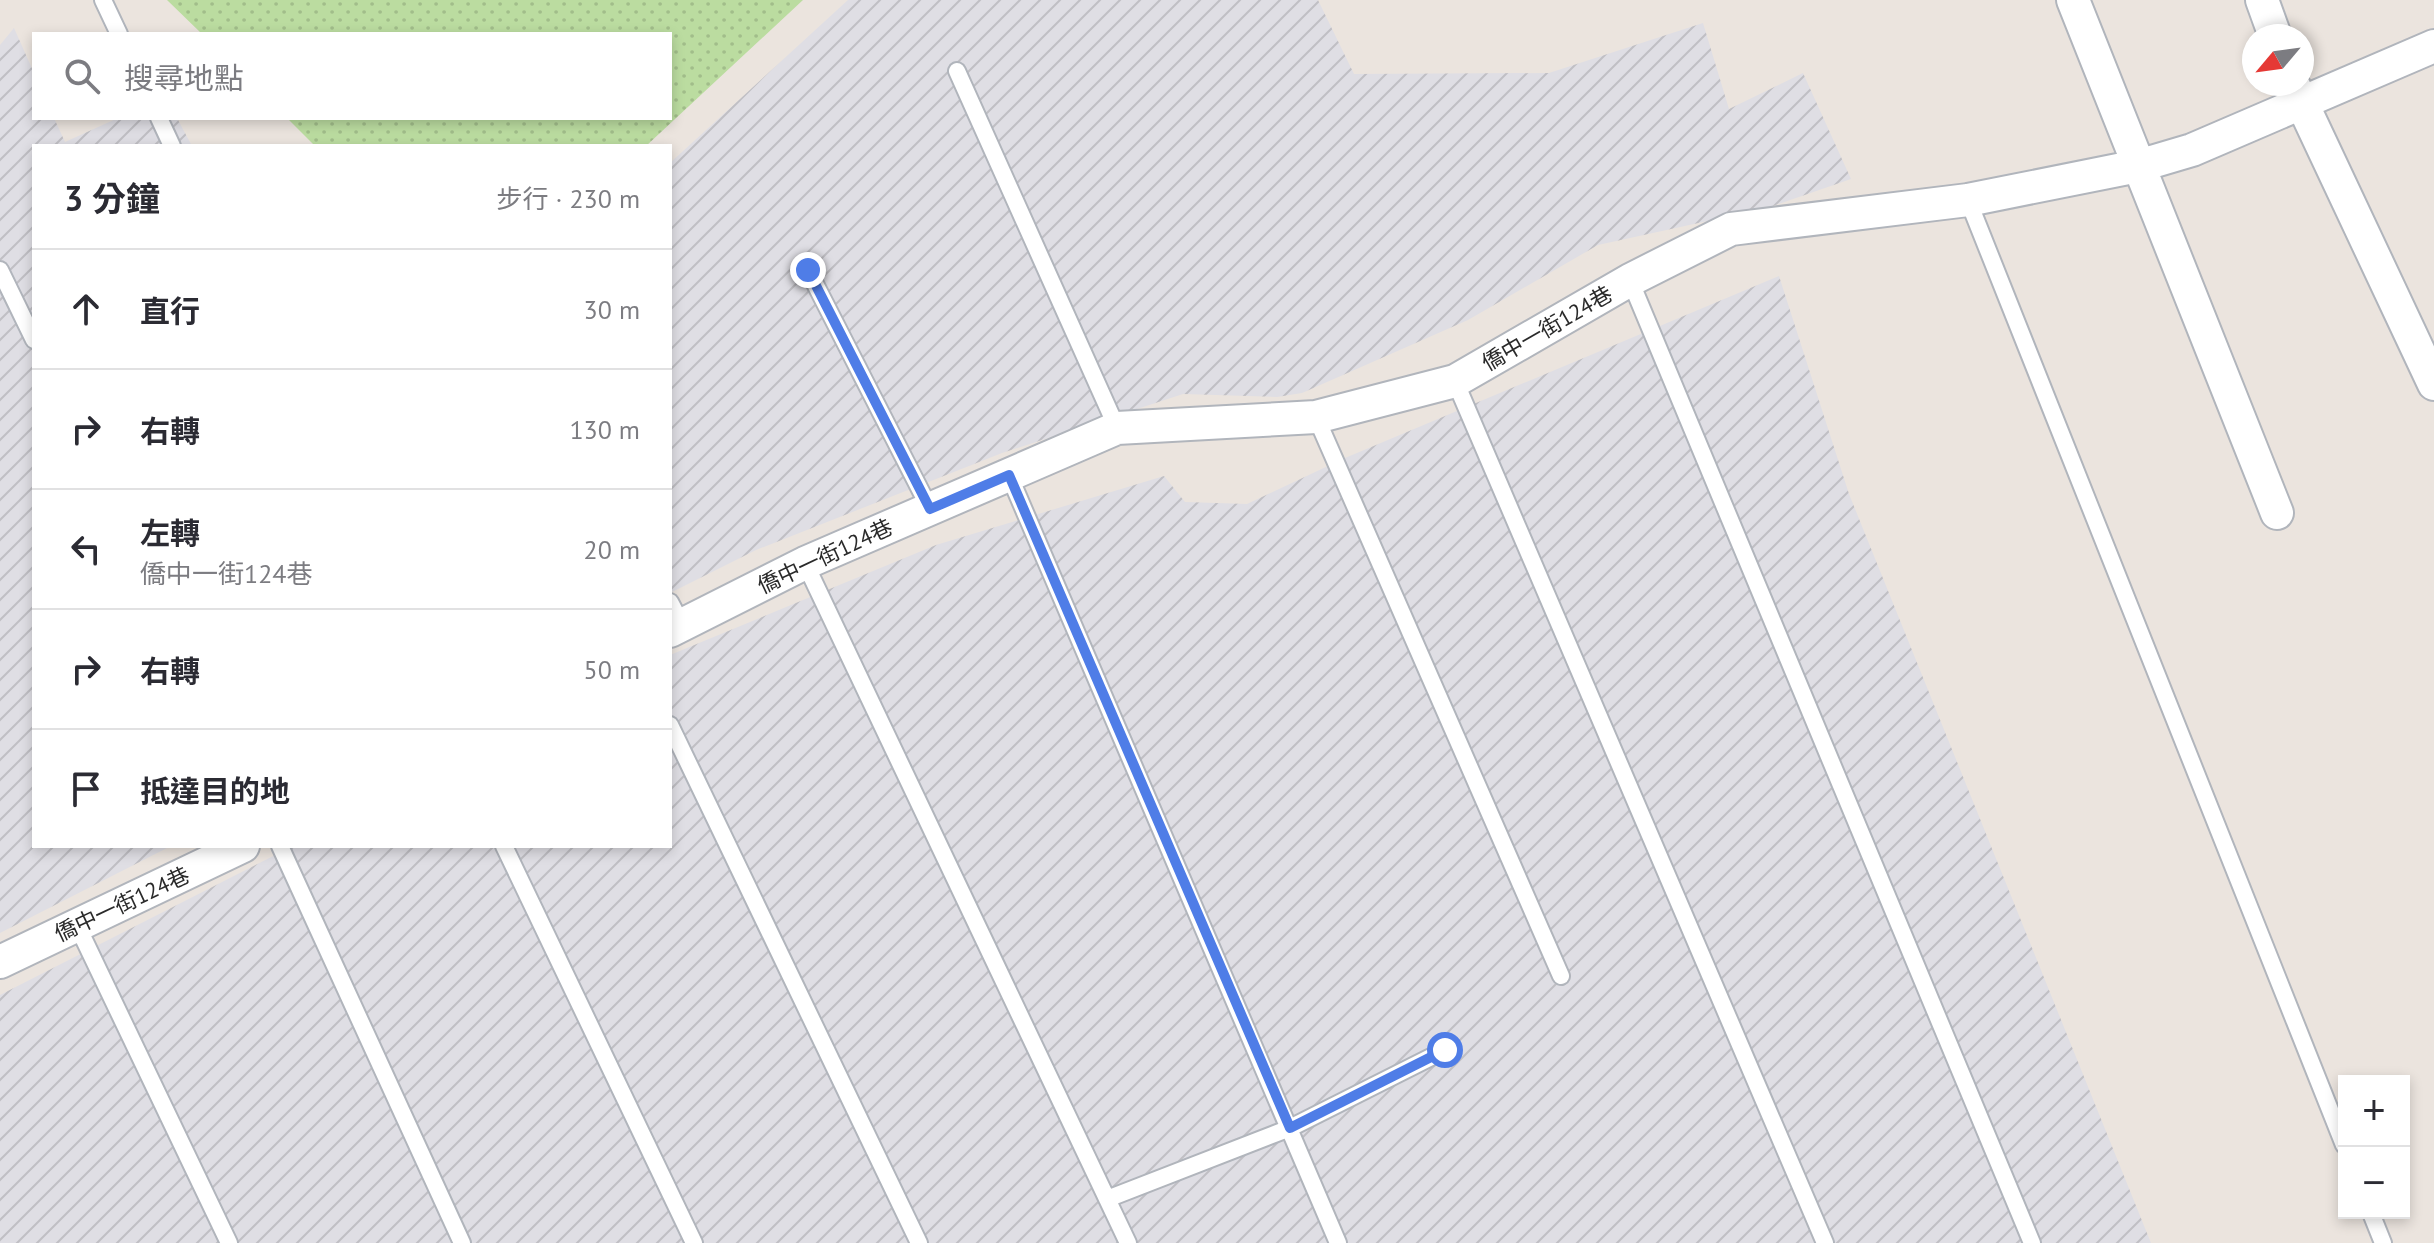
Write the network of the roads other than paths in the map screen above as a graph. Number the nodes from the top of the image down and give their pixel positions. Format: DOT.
graph roads {
  1 [pos="103,0"];
  2 [pos="2073,0"];
  3 [pos="2262,0"];
  4 [pos="2271,24"];
  5 [pos="118,32"];
  6 [pos="2434,46"];
  7 [pos="957,71"];
  8 [pos="2314,87"];
  9 [pos="2291,96"];
  10 [pos="2298,96"];
  11 [pos="160,120"];
  12 [pos="171,144"];
  13 [pos="2138,166"];
  14 [pos="1968,200"];
  15 [pos="0,270"];
  16 [pos="808,270"];
  17 [pos="1630,280"];
  18 [pos="32,336"];
  19 [pos="1455,381"];
  20 [pos="2434,384"];
  21 [pos="1316,417"];
  22 [pos="1117,428"];
  23 [pos="1009,475"];
  24 [pos="930,509"];
  25 [pos="2277,513"];
  26 [pos="805,563"];
  27 [pos="674,620"];
  28 [pos="672,729"];
  29 [pos="239,848"];
  30 [pos="281,848"];
  31 [pos="505,848"];
  32 [pos="77,925"];
  33 [pos="0,962"];
  34 [pos="1561,976"];
  35 [pos="1445,1050"];
  36 [pos="1290,1128"];
  37 [pos="2338,1130"];
  38 [pos="1107,1199"];
  39 [pos="2373,1219"];
  40 [pos="229,1243"];
  41 [pos="462,1243"];
  42 [pos="694,1243"];
  43 [pos="919,1243"];
  44 [pos="1128,1243"];
  45 [pos="1338,1243"];
  46 [pos="1825,1243"];
  47 [pos="2032,1243"];
  48 [pos="2383,1243"];
  1 -- 5 [label="lane"];
  2 -- 13 [label="street"];
  3 -- 4 [label="street"];
  6 -- 8 [label="street, 僑中一街124巷"];
  7 -- 22 [label="lane"];
  9 -- 13 [label="street, 僑中一街124巷"];
  10 -- 20 [label="street"];
  11 -- 12 [label="lane"];
  13 -- 14 [label="street, 僑中一街124巷"];
  13 -- 25 [label="street"];
  14 -- 17 [label="street, 僑中一街124巷"];
  14 -- 37 [label="lane"];
  15 -- 18 [label="lane"];
  16 -- 24 [label="lane"];
  17 -- 19 [label="street, 僑中一街124巷"];
  17 -- 47 [label="lane"];
  19 -- 21 [label="street, 僑中一街124巷"];
  19 -- 46 [label="lane"];
  21 -- 22 [label="street, 僑中一街124巷"];
  21 -- 34 [label="lane"];
  22 -- 23 [label="street, 僑中一街124巷"];
  23 -- 24 [label="street, 僑中一街124巷"];
  23 -- 36 [label="lane"];
  24 -- 26 [label="street, 僑中一街124巷"];
  26 -- 27 [label="street, 僑中一街124巷"];
  26 -- 38 [label="lane"];
  28 -- 43 [label="lane"];
  29 -- 32 [label="street, 僑中一街124巷"];
  30 -- 41 [label="lane"];
  31 -- 42 [label="lane"];
  32 -- 33 [label="street, 僑中一街124巷"];
  32 -- 40 [label="lane"];
  35 -- 36 [label="lane"];
  36 -- 38 [label="lane"];
  36 -- 45 [label="lane"];
  38 -- 44 [label="lane"];
  39 -- 48 [label="lane"];
}
